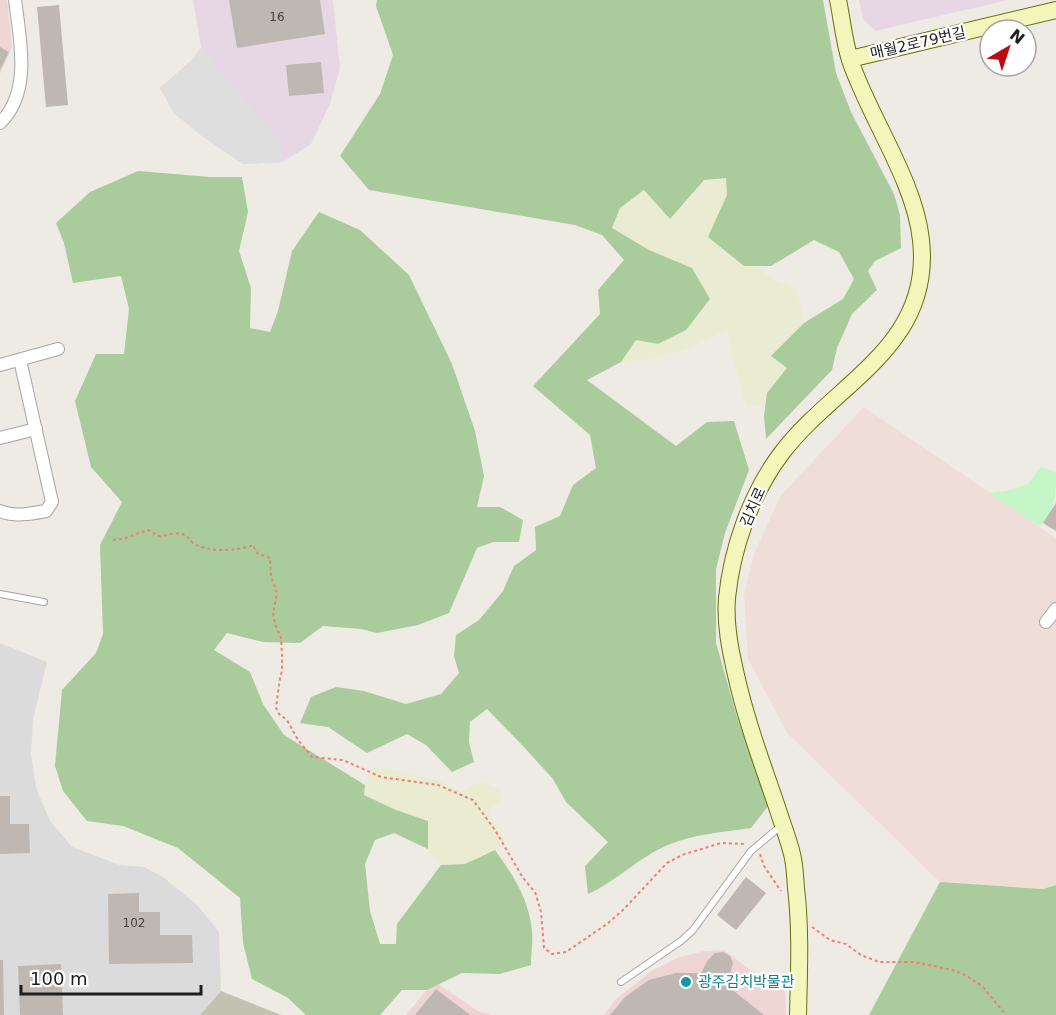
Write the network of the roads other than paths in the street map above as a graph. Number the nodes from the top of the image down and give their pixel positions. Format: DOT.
graph roads {
  1 [pos="15,0"];
  2 [pos="838,0"];
  3 [pos="1056,10"];
  4 [pos="850,59"];
  5 [pos="0,123"];
  6 [pos="58,349"];
  7 [pos="20,360"];
  8 [pos="0,365"];
  9 [pos="36,429"];
  10 [pos="0,438"];
  11 [pos="0,511"];
  12 [pos="0,594"];
  13 [pos="44,602"];
  14 [pos="1056,609"];
  15 [pos="1046,622"];
  16 [pos="782,824"];
  17 [pos="621,982"];
  18 [pos="798,1015"];
  1 -- 5 [label="street"];
  2 -- 4 [label="street, 김치로"];
  3 -- 4 [label="street, 매월2로79번길"];
  4 -- 16 [label="street, 김치로"];
  6 -- 7 [label="street"];
  7 -- 8 [label="street"];
  7 -- 9 [label="street"];
  9 -- 10 [label="street"];
  9 -- 11 [label="street"];
  12 -- 13 [label="lane"];
  14 -- 15 [label="street"];
  16 -- 17 [label="lane"];
  16 -- 18 [label="street, 김치로"];
}
